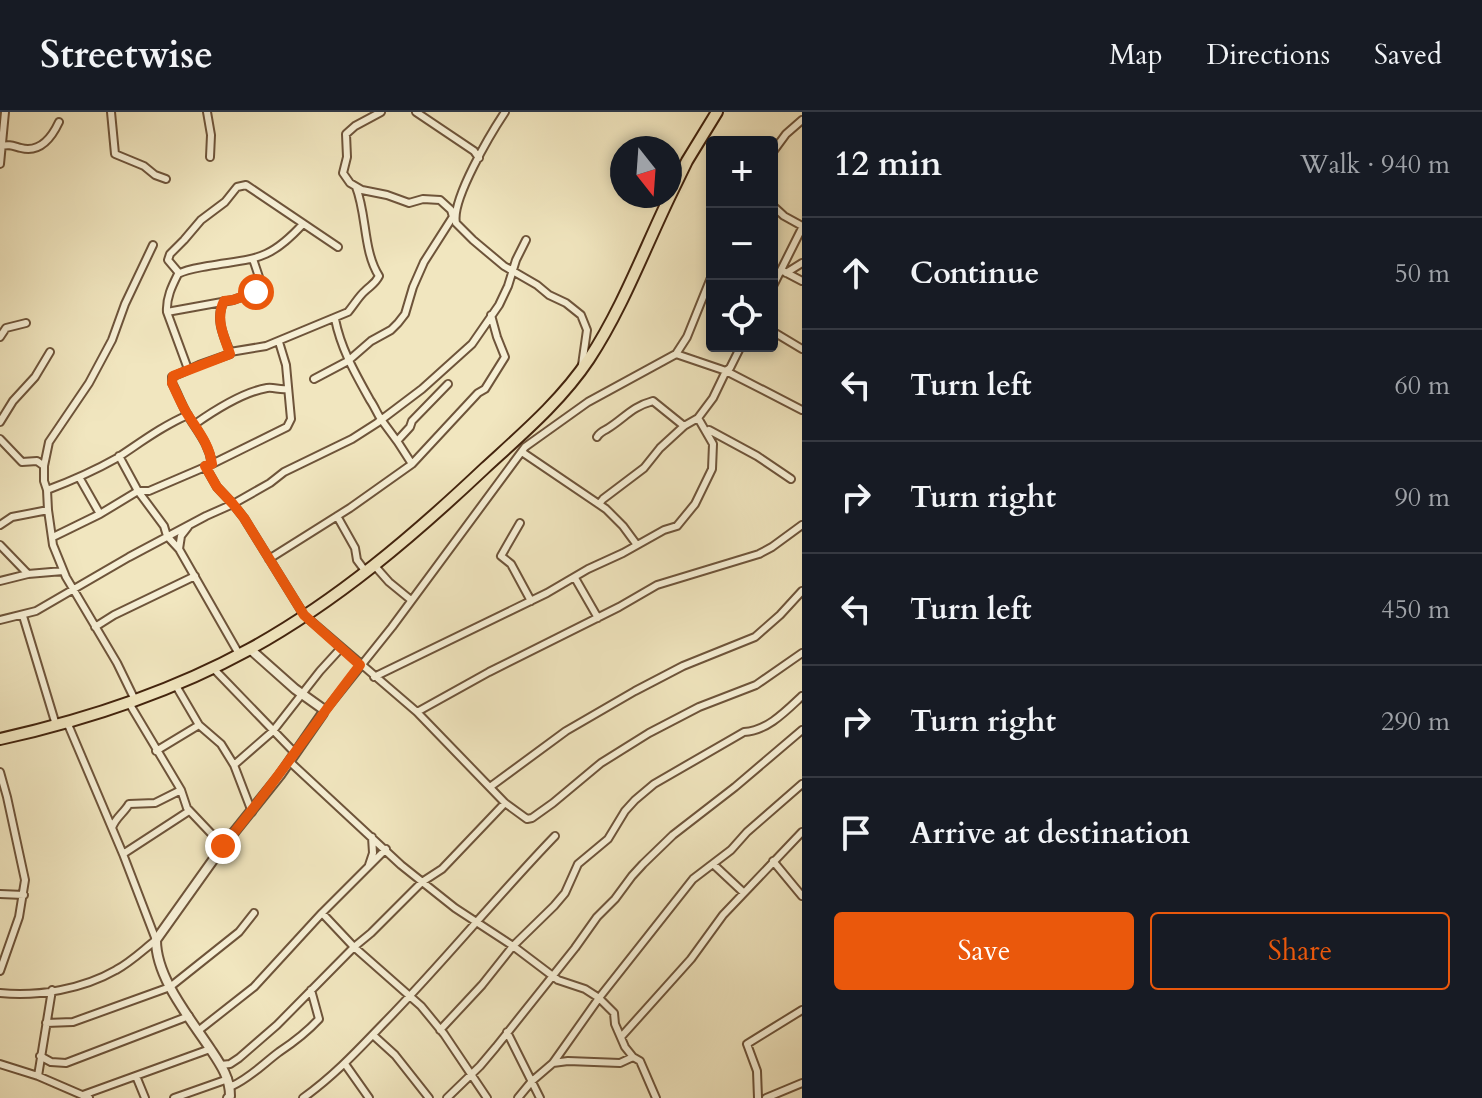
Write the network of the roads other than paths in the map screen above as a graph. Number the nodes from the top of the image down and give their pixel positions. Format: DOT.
graph roads {
  1 [pos="5,112"];
  2 [pos="111,112"];
  3 [pos="207,112"];
  4 [pos="381,112"];
  5 [pos="416,112"];
  6 [pos="505,112"];
  7 [pos="717,112"];
  8 [pos="802,120"];
  9 [pos="59,122"];
  10 [pos="778,145"];
  11 [pos="1,146"];
  12 [pos="210,157"];
  13 [pos="479,158"];
  14 [pos="0,164"];
  15 [pos="682,171"];
  16 [pos="166,179"];
  17 [pos="356,187"];
  18 [pos="370,191"];
  19 [pos="361,200"];
  20 [pos="664,208"];
  21 [pos="775,208"];
  22 [pos="454,216"];
  23 [pos="303,224"];
  24 [pos="802,229"];
  25 [pos="526,240"];
  26 [pos="153,245"];
  27 [pos="338,247"];
  28 [pos="253,259"];
  29 [pos="802,263"];
  30 [pos="512,271"];
  31 [pos="783,271"];
  32 [pos="179,273"];
  33 [pos="777,280"];
  34 [pos="802,281"];
  35 [pos="224,301"];
  36 [pos="706,302"];
  37 [pos="167,312"];
  38 [pos="491,315"];
  39 [pos="335,319"];
  40 [pos="26,323"];
  41 [pos="778,335"];
  42 [pos="0,337"];
  43 [pos="279,342"];
  44 [pos="802,349"];
  45 [pos="50,352"];
  46 [pos="230,352"];
  47 [pos="738,352"];
  48 [pos="676,354"];
  49 [pos="348,361"];
  50 [pos="582,368"];
  51 [pos="188,369"];
  52 [pos="726,371"];
  53 [pos="314,379"];
  54 [pos="448,384"];
  55 [pos="287,389"];
  56 [pos="802,410"];
  57 [pos="188,415"];
  58 [pos="698,418"];
  59 [pos="381,420"];
  60 [pos="0,422"];
  61 [pos="195,424"];
  62 [pos="684,426"];
  63 [pos="706,428"];
  64 [pos="597,437"];
  65 [pos="0,439"];
  66 [pos="398,440"];
  67 [pos="522,446"];
  68 [pos="119,456"];
  69 [pos="412,464"];
  70 [pos="208,465"];
  71 [pos="44,466"];
  72 [pos="79,477"];
  73 [pos="791,479"];
  74 [pos="47,490"];
  75 [pos="138,491"];
  76 [pos="233,504"];
  77 [pos="599,504"];
  78 [pos="48,510"];
  79 [pos="100,514"];
  80 [pos="337,516"];
  81 [pos="520,523"];
  82 [pos="190,524"];
  83 [pos="0,525"];
  84 [pos="802,525"];
  85 [pos="167,536"];
  86 [pos="53,537"];
  87 [pos="0,545"];
  88 [pos="637,545"];
  89 [pos="179,549"];
  90 [pos="269,559"];
  91 [pos="370,569"];
  92 [pos="63,571"];
  93 [pos="28,574"];
  94 [pos="195,576"];
  95 [pos="575,578"];
  96 [pos="0,581"];
  97 [pos="72,589"];
  98 [pos="802,591"];
  99 [pos="411,600"];
  100 [pos="531,601"];
  101 [pos="304,615"];
  102 [pos="23,616"];
  103 [pos="598,618"];
  104 [pos="0,620"];
  105 [pos="95,627"];
  106 [pos="341,648"];
  107 [pos="250,649"];
  108 [pos="802,653"];
  109 [pos="239,654"];
  110 [pos="360,665"];
  111 [pos="212,667"];
  112 [pos="374,677"];
  113 [pos="175,684"];
  114 [pos="303,694"];
  115 [pos="802,696"];
  116 [pos="132,702"];
  117 [pos="324,712"];
  118 [pos="417,712"];
  119 [pos="61,723"];
  120 [pos="199,725"];
  121 [pos="802,730"];
  122 [pos="273,731"];
  123 [pos="0,739"];
  124 [pos="156,751"];
  125 [pos="292,757"];
  126 [pos="234,765"];
  127 [pos="0,772"];
  128 [pos="802,784"];
  129 [pos="490,787"];
  130 [pos="181,790"];
  131 [pos="505,803"];
  132 [pos="189,811"];
  133 [pos="252,812"];
  134 [pos="112,828"];
  135 [pos="802,832"];
  136 [pos="555,836"];
  137 [pos="372,837"];
  138 [pos="223,846"];
  139 [pos="386,849"];
  140 [pos="123,854"];
  141 [pos="773,861"];
  142 [pos="713,864"];
  143 [pos="368,868"];
  144 [pos="422,882"];
  145 [pos="744,893"];
  146 [pos="0,894"];
  147 [pos="24,895"];
  148 [pos="802,896"];
  149 [pos="254,913"];
  150 [pos="322,913"];
  151 [pos="476,921"];
  152 [pos="156,940"];
  153 [pos="513,946"];
  154 [pos="354,947"];
  155 [pos="0,971"];
  156 [pos="551,976"];
  157 [pos="170,987"];
  158 [pos="311,989"];
  159 [pos="52,990"];
  160 [pos="0,993"];
  161 [pos="409,997"];
  162 [pos="599,998"];
  163 [pos="802,1010"];
  164 [pos="189,1016"];
  165 [pos="46,1023"];
  166 [pos="440,1030"];
  167 [pos="198,1031"];
  168 [pos="507,1032"];
  169 [pos="373,1035"];
  170 [pos="621,1037"];
  171 [pos="210,1049"];
  172 [pos="40,1056"];
  173 [pos="633,1057"];
  174 [pos="553,1063"];
  175 [pos="0,1064"];
  176 [pos="345,1064"];
  177 [pos="221,1065"];
  178 [pos="471,1074"];
  179 [pos="38,1076"];
  180 [pos="136,1076"];
  181 [pos="532,1081"];
  182 [pos="228,1082"];
  183 [pos="802,1083"];
  184 [pos="191,1095"];
  185 [pos="82,1096"];
  186 [pos="307,1097"];
  187 [pos="145,1098"];
  188 [pos="174,1098"];
  189 [pos="228,1098"];
  190 [pos="369,1098"];
  191 [pos="429,1098"];
  192 [pos="447,1098"];
  193 [pos="487,1098"];
  194 [pos="518,1098"];
  195 [pos="540,1098"];
  196 [pos="656,1098"];
  197 [pos="758,1098"];
  198 [pos="766,1098"];
  1 -- 11 [label="street"];
  2 -- 16 [label="street"];
  3 -- 12 [label="street"];
  4 -- 17 [label="street"];
  5 -- 13 [label="street"];
  6 -- 13 [label="street"];
  7 -- 15 [label="highway"];
  8 -- 10 [label="street"];
  9 -- 11 [label="street"];
  11 -- 14 [label="street"];
  13 -- 22 [label="street"];
  17 -- 18 [label="street"];
  17 -- 19 [label="street"];
  18 -- 19 [label="street"];
  18 -- 22 [label="street"];
  19 -- 39 [label="street"];
  20 -- 50 [label="highway"];
  21 -- 24 [label="street"];
  22 -- 30 [label="street"];
  22 -- 49 [label="street"];
  23 -- 27 [label="street"];
  23 -- 28 [label="street"];
  23 -- 32 [label="street"];
  24 -- 31 [label="street"];
  25 -- 30 [label="street"];
  26 -- 71 [label="street"];
  28 -- 32 [label="street"];
  28 -- 35 [label="street"];
  29 -- 31 [label="street"];
  30 -- 38 [label="street"];
  30 -- 50 [label="street"];
  31 -- 33 [label="street"];
  31 -- 34 [label="street"];
  32 -- 37 [label="street"];
  35 -- 37 [label="street"];
  35 -- 46 [label="street"];
  36 -- 48 [label="street"];
  37 -- 51 [label="street"];
  38 -- 59 [label="street"];
  38 -- 69 [label="street"];
  39 -- 43 [label="street"];
  39 -- 49 [label="street"];
  40 -- 42 [label="street"];
  41 -- 44 [label="street"];
  43 -- 46 [label="street"];
  43 -- 55 [label="street"];
  45 -- 60 [label="street"];
  46 -- 51 [label="street"];
  47 -- 52 [label="street"];
  48 -- 52 [label="street"];
  48 -- 67 [label="street"];
  49 -- 53 [label="street"];
  49 -- 59 [label="street"];
  50 -- 67 [label="highway"];
  51 -- 57 [label="street"];
  52 -- 56 [label="street"];
  52 -- 58 [label="street"];
  54 -- 66 [label="street"];
  55 -- 61 [label="street"];
  55 -- 70 [label="street"];
  57 -- 61 [label="street"];
  57 -- 68 [label="street"];
  58 -- 62 [label="street"];
  58 -- 63 [label="street"];
  59 -- 66 [label="street"];
  59 -- 76 [label="street"];
  61 -- 70 [label="street"];
  62 -- 64 [label="street"];
  62 -- 77 [label="street"];
  63 -- 73 [label="street"];
  63 -- 88 [label="street"];
  65 -- 71 [label="street"];
  66 -- 69 [label="street"];
  67 -- 77 [label="street"];
  67 -- 91 [label="highway"];
  67 -- 99 [label="street"];
  68 -- 72 [label="street"];
  68 -- 75 [label="street"];
  69 -- 80 [label="street"];
  70 -- 75 [label="street"];
  70 -- 76 [label="street"];
  71 -- 74 [label="street"];
  72 -- 74 [label="street"];
  72 -- 79 [label="street"];
  74 -- 78 [label="street"];
  75 -- 79 [label="street"];
  75 -- 85 [label="street"];
  76 -- 82 [label="street"];
  76 -- 90 [label="street"];
  77 -- 88 [label="street"];
  78 -- 83 [label="street"];
  78 -- 86 [label="street"];
  79 -- 86 [label="street"];
  80 -- 90 [label="street"];
  80 -- 91 [label="street"];
  81 -- 100 [label="street"];
  82 -- 85 [label="street"];
  82 -- 89 [label="street"];
  84 -- 103 [label="street"];
  85 -- 89 [label="street"];
  85 -- 97 [label="street"];
  86 -- 92 [label="street"];
  87 -- 93 [label="street"];
  88 -- 95 [label="street"];
  89 -- 94 [label="street"];
  90 -- 101 [label="street"];
  91 -- 99 [label="street"];
  91 -- 101 [label="highway"];
  92 -- 93 [label="street"];
  92 -- 97 [label="street"];
  93 -- 96 [label="street"];
  94 -- 105 [label="street"];
  94 -- 109 [label="street"];
  95 -- 100 [label="street"];
  95 -- 103 [label="street"];
  97 -- 102 [label="street"];
  97 -- 105 [label="street"];
  98 -- 129 [label="street"];
  99 -- 110 [label="street"];
  100 -- 112 [label="street"];
  101 -- 106 [label="street"];
  101 -- 107 [label="highway"];
  102 -- 104 [label="street"];
  102 -- 119 [label="street"];
  103 -- 118 [label="street"];
  105 -- 116 [label="street"];
  106 -- 110 [label="street"];
  106 -- 114 [label="street"];
  107 -- 109 [label="highway"];
  107 -- 114 [label="street"];
  108 -- 131 [label="street"];
  109 -- 111 [label="highway"];
  110 -- 112 [label="street"];
  110 -- 117 [label="street"];
  111 -- 113 [label="highway"];
  111 -- 122 [label="street"];
  112 -- 118 [label="street"];
  113 -- 116 [label="highway"];
  113 -- 120 [label="street"];
  114 -- 117 [label="street"];
  114 -- 122 [label="street"];
  115 -- 153 [label="street"];
  116 -- 119 [label="highway"];
  116 -- 124 [label="street"];
  117 -- 125 [label="street"];
  118 -- 129 [label="street"];
  119 -- 123 [label="highway"];
  119 -- 134 [label="street"];
  120 -- 124 [label="street"];
  120 -- 126 [label="street"];
  121 -- 156 [label="street"];
  122 -- 125 [label="street"];
  122 -- 126 [label="street"];
  124 -- 130 [label="street"];
  125 -- 133 [label="street"];
  125 -- 137 [label="street"];
  126 -- 133 [label="street"];
  127 -- 147 [label="street"];
  128 -- 142 [label="street"];
  129 -- 131 [label="street"];
  130 -- 132 [label="street"];
  130 -- 134 [label="street"];
  131 -- 144 [label="street"];
  132 -- 138 [label="street"];
  132 -- 140 [label="street"];
  133 -- 138 [label="street"];
  134 -- 140 [label="street"];
  135 -- 141 [label="street"];
  136 -- 151 [label="street"];
  137 -- 139 [label="street"];
  137 -- 143 [label="street"];
  138 -- 152 [label="street"];
  139 -- 143 [label="street"];
  139 -- 144 [label="street"];
  140 -- 152 [label="street"];
  141 -- 145 [label="street"];
  141 -- 148 [label="street"];
  142 -- 145 [label="street"];
  142 -- 162 [label="street"];
  143 -- 150 [label="street"];
  144 -- 151 [label="street"];
  144 -- 154 [label="street"];
  145 -- 170 [label="street"];
  146 -- 147 [label="street"];
  147 -- 155 [label="street"];
  149 -- 157 [label="street"];
  150 -- 154 [label="street"];
  150 -- 167 [label="street"];
  151 -- 153 [label="street"];
  151 -- 161 [label="street"];
  152 -- 157 [label="street"];
  152 -- 159 [label="street"];
  153 -- 156 [label="street"];
  153 -- 166 [label="street"];
  154 -- 158 [label="street"];
  154 -- 161 [label="street"];
  156 -- 162 [label="street"];
  156 -- 168 [label="street"];
  157 -- 164 [label="street"];
  157 -- 165 [label="street"];
  158 -- 177 [label="street"];
  158 -- 182 [label="street"];
  159 -- 160 [label="street"];
  159 -- 165 [label="street"];
  161 -- 166 [label="street"];
  161 -- 169 [label="street"];
  162 -- 170 [label="street"];
  162 -- 174 [label="street"];
  163 -- 197 [label="street"];
  164 -- 167 [label="street"];
  164 -- 172 [label="street"];
  165 -- 172 [label="street"];
  166 -- 178 [label="street"];
  167 -- 171 [label="street"];
  168 -- 178 [label="street"];
  168 -- 181 [label="street"];
  169 -- 176 [label="street"];
  169 -- 191 [label="street"];
  170 -- 173 [label="street"];
  171 -- 177 [label="street"];
  171 -- 180 [label="street"];
  172 -- 179 [label="street"];
  173 -- 174 [label="street"];
  173 -- 196 [label="street"];
  174 -- 181 [label="street"];
  175 -- 179 [label="street"];
  176 -- 186 [label="street"];
  176 -- 190 [label="street"];
  177 -- 182 [label="street"];
  178 -- 192 [label="street"];
  178 -- 193 [label="street"];
  179 -- 185 [label="street"];
  180 -- 185 [label="street"];
  180 -- 187 [label="street"];
  181 -- 194 [label="street"];
  181 -- 195 [label="street"];
  182 -- 184 [label="street"];
  182 -- 189 [label="street"];
  183 -- 198 [label="street"];
  184 -- 188 [label="street"];
}
